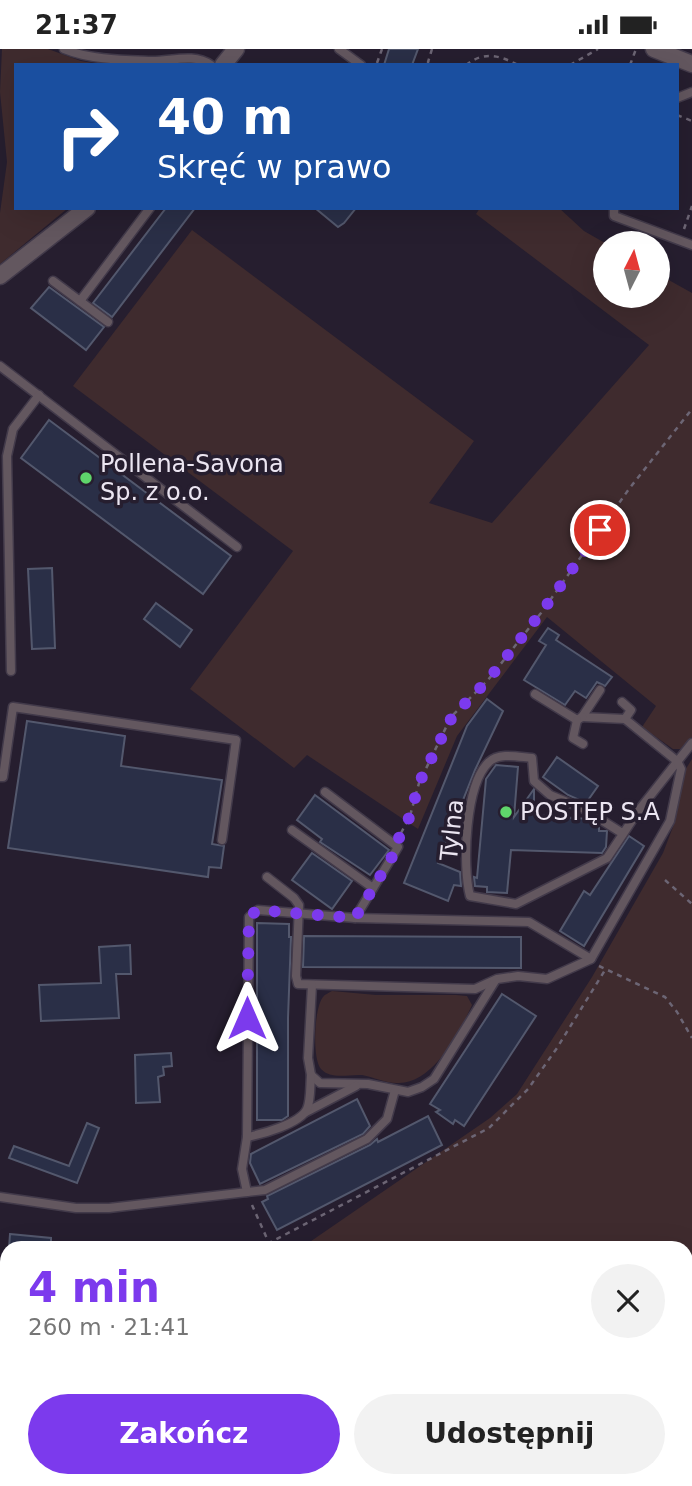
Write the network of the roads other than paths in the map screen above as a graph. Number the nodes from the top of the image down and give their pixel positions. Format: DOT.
graph roads {
  1 [pos="64,49"];
  2 [pos="236,49"];
  3 [pos="339,49"];
  4 [pos="654,49"];
  5 [pos="208,63"];
  6 [pos="225,63"];
  7 [pos="358,63"];
  8 [pos="692,64"];
  9 [pos="83,210"];
  10 [pos="148,210"];
  11 [pos="614,210"];
  12 [pos="692,245"];
  13 [pos="0,276"];
  14 [pos="53,281"];
  15 [pos="80,301"];
  16 [pos="108,322"];
  17 [pos="0,366"];
  18 [pos="39,395"];
  19 [pos="237,547"];
  20 [pos="5,578"];
  21 [pos="11,671"];
  22 [pos="600,690"];
  23 [pos="535,694"];
  24 [pos="622,702"];
  25 [pos="580,719"];
  26 [pos="625,719"];
  27 [pos="692,743"];
  28 [pos="583,744"];
  29 [pos="677,761"];
  30 [pos="0,777"];
  31 [pos="326,792"];
  32 [pos="292,830"];
  33 [pos="622,833"];
  34 [pos="222,840"];
  35 [pos="267,877"];
  36 [pos="373,888"];
  37 [pos="300,913"];
  38 [pos="355,918"];
  39 [pos="591,960"];
  40 [pos="496,979"];
  41 [pos="312,985"];
  42 [pos="311,1075"];
  43 [pos="362,1084"];
  44 [pos="395,1090"];
  45 [pos="306,1112"];
  46 [pos="247,1137"];
  47 [pos="247,1192"];
  48 [pos="0,1197"];
  1 -- 5 [label="lane"];
  2 -- 6 [label="street"];
  3 -- 7 [label="lane"];
  4 -- 8 [label="street"];
  9 -- 13 [label="street"];
  10 -- 15 [label="lane"];
  11 -- 12 [label="lane"];
  14 -- 15 [label="lane"];
  15 -- 16 [label="lane"];
  17 -- 18 [label="lane"];
  18 -- 19 [label="lane"];
  18 -- 20 [label="lane"];
  20 -- 21 [label="lane"];
  22 -- 25 [label="lane"];
  23 -- 25 [label="lane"];
  24 -- 26 [label="lane"];
  25 -- 26 [label="lane"];
  25 -- 28 [label="lane"];
  26 -- 29 [label="lane"];
  27 -- 29 [label="lane, Tylna"];
  29 -- 33 [label="lane, Tylna"];
  29 -- 39 [label="lane"];
  30 -- 34 [label="lane"];
  31 -- 36 [label="lane"];
  32 -- 36 [label="lane"];
  33 -- 33 [label="lane, Tylna"];
  35 -- 37 [label="lane"];
  36 -- 38 [label="lane"];
  37 -- 38 [label="lane"];
  37 -- 41 [label="lane"];
  37 -- 46 [label="lane"];
  38 -- 39 [label="lane"];
  39 -- 40 [label="lane"];
  40 -- 41 [label="lane"];
  40 -- 44 [label="lane"];
  41 -- 42 [label="lane"];
  42 -- 43 [label="lane"];
  42 -- 45 [label="lane"];
  43 -- 44 [label="lane"];
  43 -- 45 [label="lane"];
  44 -- 47 [label="lane"];
  45 -- 46 [label="lane"];
  46 -- 47 [label="lane"];
  47 -- 48 [label="lane"];
}
